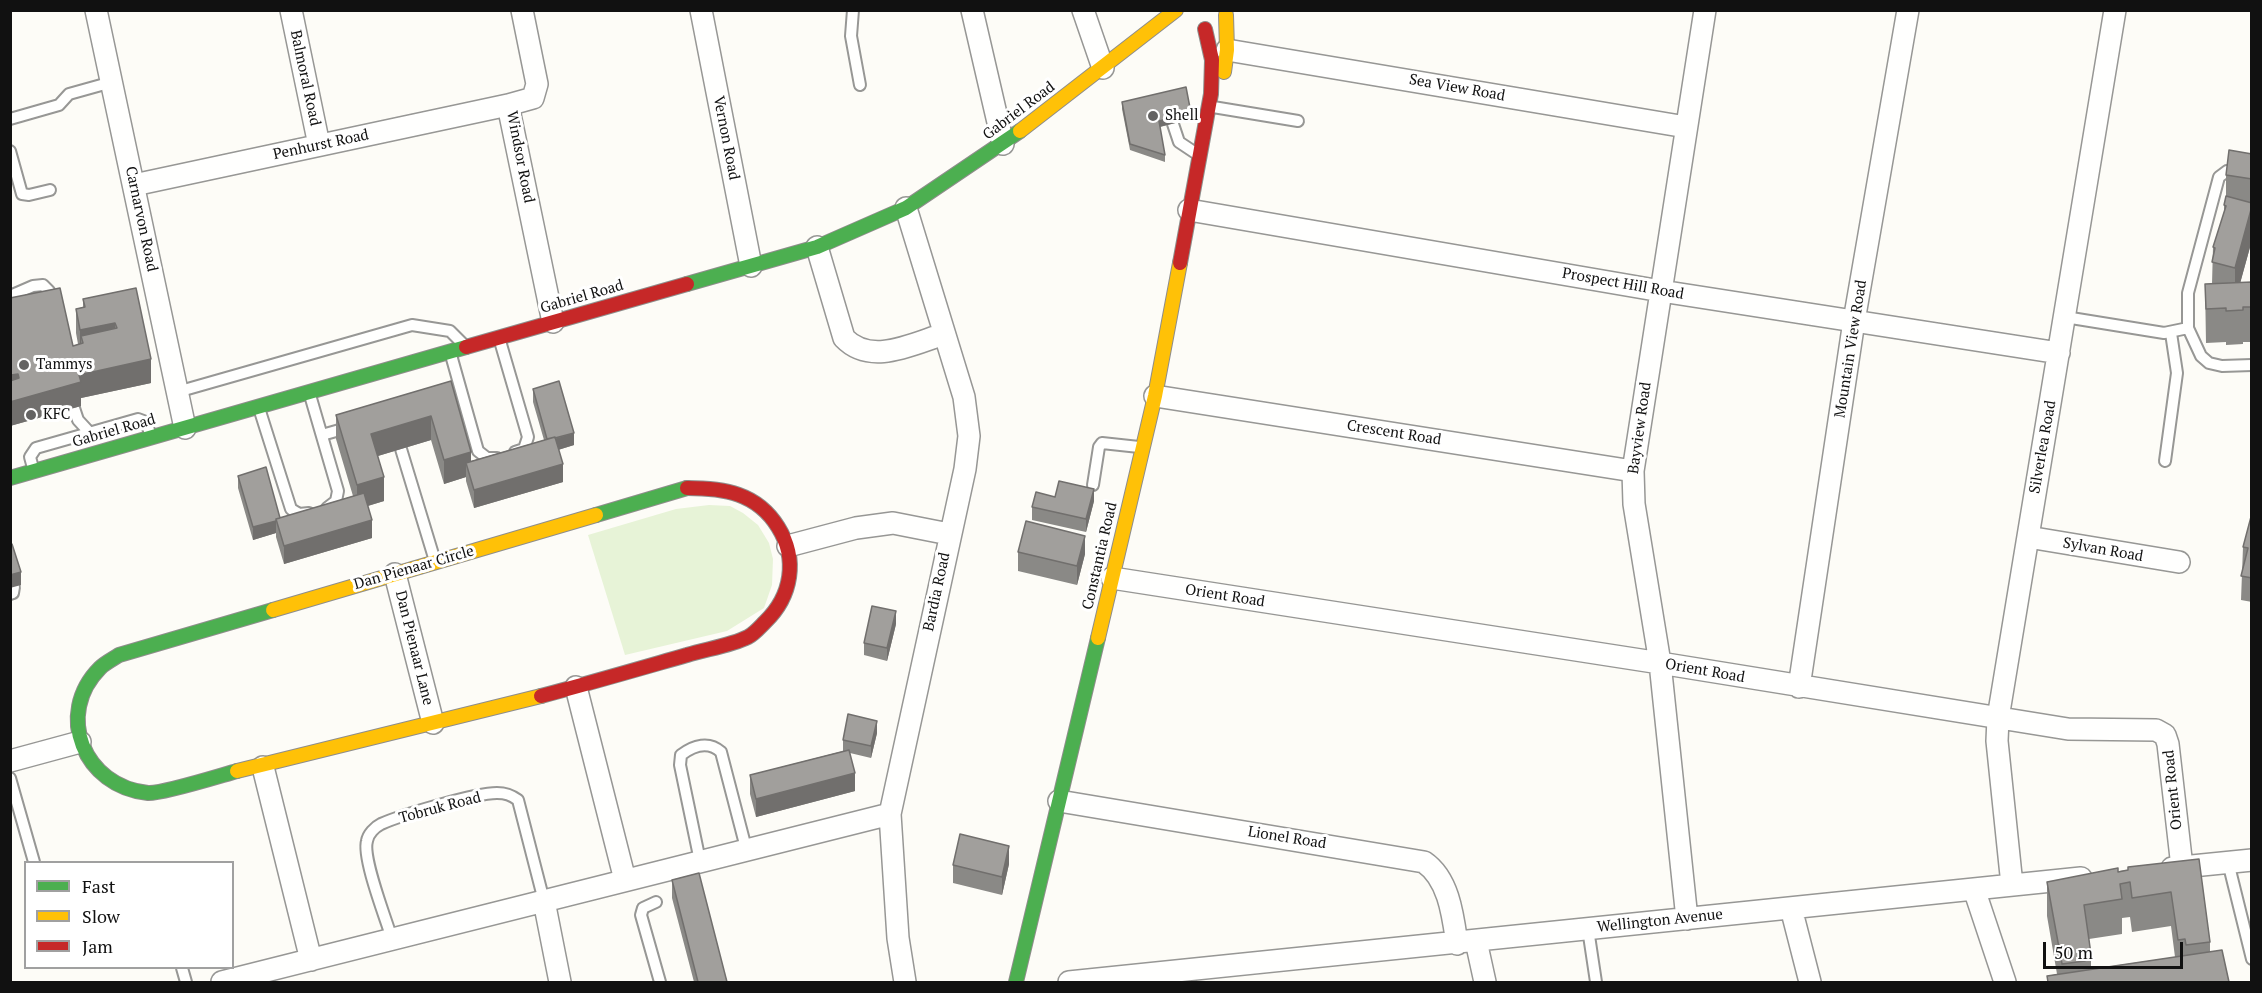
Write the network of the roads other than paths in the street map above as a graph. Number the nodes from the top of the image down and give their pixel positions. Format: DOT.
graph roads {
  1 [pos="96,10"];
  2 [pos="291,10"];
  3 [pos="522,10"];
  4 [pos="701,10"];
  5 [pos="853,10"];
  6 [pos="972,10"];
  7 [pos="1083,10"];
  8 [pos="1705,10"];
  9 [pos="1908,10"];
  10 [pos="2115,10"];
  11 [pos="1226,13"];
  12 [pos="1184,15"];
  13 [pos="1205,29"];
  14 [pos="1160,40"];
  15 [pos="1227,50"];
  16 [pos="1111,62"];
  17 [pos="112,82"];
  18 [pos="860,85"];
  19 [pos="1207,99"];
  20 [pos="508,105"];
  21 [pos="10,119"];
  22 [pos="1298,121"];
  23 [pos="1173,124"];
  24 [pos="1686,127"];
  25 [pos="1003,144"];
  26 [pos="319,145"];
  27 [pos="10,151"];
  28 [pos="1200,156"];
  29 [pos="2252,175"];
  30 [pos="134,185"];
  31 [pos="50,190"];
  32 [pos="906,208"];
  33 [pos="1189,210"];
  34 [pos="817,247"];
  35 [pos="751,266"];
  36 [pos="1661,291"];
  37 [pos="10,296"];
  38 [pos="53,313"];
  39 [pos="2065,317"];
  40 [pos="1854,321"];
  41 [pos="553,322"];
  42 [pos="2188,327"];
  43 [pos="2171,333"];
  44 [pos="944,334"];
  45 [pos="499,338"];
  46 [pos="465,347"];
  47 [pos="450,351"];
  48 [pos="2059,354"];
  49 [pos="2252,365"];
  50 [pos="177,392"];
  51 [pos="309,392"];
  52 [pos="1155,396"];
  53 [pos="258,406"];
  54 [pos="74,408"];
  55 [pos="362,423"];
  56 [pos="185,428"];
  57 [pos="90,433"];
  58 [pos="322,435"];
  59 [pos="151,437"];
  60 [pos="1143,448"];
  61 [pos="401,449"];
  62 [pos="2165,461"];
  63 [pos="34,471"];
  64 [pos="1633,471"];
  65 [pos="10,478"];
  66 [pos="1093,485"];
  67 [pos="949,534"];
  68 [pos="2028,537"];
  69 [pos="788,546"];
  70 [pos="435,562"];
  71 [pos="2179,562"];
  72 [pos="395,574"];
  73 [pos="1112,578"];
  74 [pos="1660,663"];
  75 [pos="576,687"];
  76 [pos="1798,687"];
  77 [pos="1998,718"];
  78 [pos="433,723"];
  79 [pos="80,742"];
  80 [pos="10,761"];
  81 [pos="262,767"];
  82 [pos="10,778"];
  83 [pos="1059,801"];
  84 [pos="890,814"];
  85 [pos="746,848"];
  86 [pos="2252,860"];
  87 [pos="34,861"];
  88 [pos="700,861"];
  89 [pos="2228,862"];
  90 [pos="2182,867"];
  91 [pos="2148,871"];
  92 [pos="2103,875"];
  93 [pos="625,880"];
  94 [pos="2012,885"];
  95 [pos="1974,889"];
  96 [pos="544,901"];
  97 [pos="656,902"];
  98 [pos="1791,908"];
  99 [pos="1687,919"];
  100 [pos="1588,929"];
  101 [pos="392,939"];
  102 [pos="1466,942"];
  103 [pos="2252,959"];
  104 [pos="311,960"];
  105 [pos="229,976"];
  106 [pos="560,982"];
  107 [pos="660,982"];
  108 [pos="905,982"];
  109 [pos="1016,982"];
  110 [pos="1069,982"];
  111 [pos="1485,982"];
  112 [pos="1596,982"];
  113 [pos="1810,982"];
  114 [pos="2005,982"];
  1 -- 17 [label="street, Carnarvon Road"];
  2 -- 26 [label="street, Balmoral Road"];
  3 -- 20 [label="street, Windsor Road"];
  4 -- 35 [label="street, Vernon Road"];
  5 -- 18 [label="lane"];
  6 -- 25 [label="street"];
  7 -- 16 [label="street"];
  8 -- 24 [label="street, Bayview Road"];
  9 -- 40 [label="street, Mountain View Road"];
  10 -- 39 [label="street, Silverlea Road"];
  11 -- 13 [label="street"];
  11 -- 15 [label="street, Constantia Road"];
  12 -- 13 [label="street"];
  12 -- 16 [label="street, Gabriel Road"];
  13 -- 19 [label="street, Constantia Road"];
  14 -- 16 [label="street, Gabriel Road"];
  15 -- 19 [label="street, Constantia Road"];
  15 -- 24 [label="street, Sea View Road"];
  16 -- 25 [label="street, Gabriel Road"];
  17 -- 21 [label="lane"];
  17 -- 30 [label="street, Carnarvon Road"];
  19 -- 22 [label="lane"];
  19 -- 28 [label="street, Constantia Road"];
  20 -- 26 [label="street, Penhurst Road"];
  20 -- 41 [label="street, Windsor Road"];
  23 -- 28 [label="lane"];
  24 -- 36 [label="street, Bayview Road"];
  25 -- 32 [label="street, Gabriel Road"];
  26 -- 30 [label="street, Penhurst Road"];
  27 -- 31 [label="lane"];
  28 -- 33 [label="street, Constantia Road"];
  29 -- 42 [label="lane"];
  30 -- 50 [label="street, Carnarvon Road"];
  32 -- 34 [label="street, Gabriel Road"];
  32 -- 44 [label="street, Bardia Road"];
  33 -- 36 [label="street, Prospect Hill Road"];
  33 -- 52 [label="street, Constantia Road"];
  34 -- 35 [label="street, Gabriel Road"];
  34 -- 44 [label="street"];
  35 -- 41 [label="street, Gabriel Road"];
  36 -- 40 [label="street, Prospect Hill Road"];
  36 -- 64 [label="street, Bayview Road"];
  37 -- 38 [label="lane"];
  39 -- 43 [label="lane"];
  39 -- 48 [label="street, Silverlea Road"];
  40 -- 48 [label="street, Prospect Hill Road"];
  40 -- 76 [label="street, Mountain View Road"];
  41 -- 45 [label="street, Gabriel Road"];
  42 -- 43 [label="lane"];
  42 -- 49 [label="lane"];
  43 -- 62 [label="lane"];
  44 -- 67 [label="street, Bardia Road"];
  45 -- 46 [label="street, Gabriel Road"];
  45 -- 47 [label="lane"];
  46 -- 47 [label="street, Gabriel Road"];
  46 -- 50 [label="lane"];
  47 -- 51 [label="street, Gabriel Road"];
  48 -- 68 [label="street, Silverlea Road"];
  50 -- 56 [label="street, Carnarvon Road"];
  51 -- 53 [label="street, Gabriel Road"];
  51 -- 58 [label="lane"];
  52 -- 60 [label="street, Constantia Road"];
  52 -- 64 [label="street, Crescent Road"];
  53 -- 56 [label="street, Gabriel Road"];
  53 -- 58 [label="lane"];
  54 -- 57 [label="lane"];
  55 -- 58 [label="lane"];
  56 -- 59 [label="street, Gabriel Road"];
  57 -- 59 [label="lane"];
  57 -- 63 [label="lane"];
  59 -- 63 [label="street, Gabriel Road"];
  60 -- 66 [label="lane"];
  60 -- 73 [label="street, Constantia Road"];
  61 -- 70 [label="lane"];
  63 -- 65 [label="street, Gabriel Road"];
  64 -- 74 [label="street, Bayview Road"];
  67 -- 69 [label="street"];
  67 -- 84 [label="street, Bardia Road"];
  68 -- 71 [label="street, Sylvan Road"];
  68 -- 77 [label="street, Silverlea Road"];
  69 -- 70 [label="street, Dan Pienaar Circle"];
  69 -- 75 [label="street, Dan Pienaar Circle"];
  70 -- 72 [label="street, Dan Pienaar Circle"];
  72 -- 78 [label="street, Dan Pienaar Lane"];
  72 -- 79 [label="street, Dan Pienaar Circle"];
  73 -- 74 [label="street, Orient Road"];
  73 -- 83 [label="street, Constantia Road"];
  74 -- 76 [label="street, Orient Road"];
  74 -- 99 [label="street, Bayview Road"];
  75 -- 78 [label="street, Dan Pienaar Circle"];
  75 -- 93 [label="street"];
  76 -- 77 [label="street, Orient Road"];
  77 -- 90 [label="street, Orient Road"];
  77 -- 94 [label="street, Silverlea Road"];
  78 -- 81 [label="street, Dan Pienaar Circle"];
  79 -- 80 [label="street"];
  79 -- 81 [label="street, Dan Pienaar Circle"];
  81 -- 104 [label="street"];
  82 -- 87 [label="lane"];
  83 -- 102 [label="street, Lionel Road"];
  83 -- 109 [label="street, Constantia Road"];
  84 -- 85 [label="street"];
  84 -- 108 [label="street, Bardia Road"];
  85 -- 88 [label="street"];
  85 -- 88 [label="lane"];
  86 -- 89 [label="street"];
  88 -- 93 [label="street"];
  89 -- 90 [label="street"];
  89 -- 103 [label="lane"];
  90 -- 91 [label="street"];
  92 -- 94 [label="street, Wellington Avenue"];
  93 -- 96 [label="street"];
  94 -- 95 [label="street, Wellington Avenue"];
  95 -- 98 [label="street, Wellington Avenue"];
  95 -- 114 [label="street"];
  96 -- 101 [label="street"];
  96 -- 101 [label="lane, Tobruk Road"];
  96 -- 106 [label="street"];
  97 -- 107 [label="lane"];
  98 -- 99 [label="street, Wellington Avenue"];
  98 -- 113 [label="street"];
  99 -- 100 [label="street, Wellington Avenue"];
  100 -- 102 [label="street, Wellington Avenue"];
  100 -- 112 [label="lane"];
  101 -- 104 [label="street"];
  102 -- 110 [label="street, Wellington Avenue"];
  102 -- 111 [label="street, Lionel Road"];
  104 -- 105 [label="street"];
}
